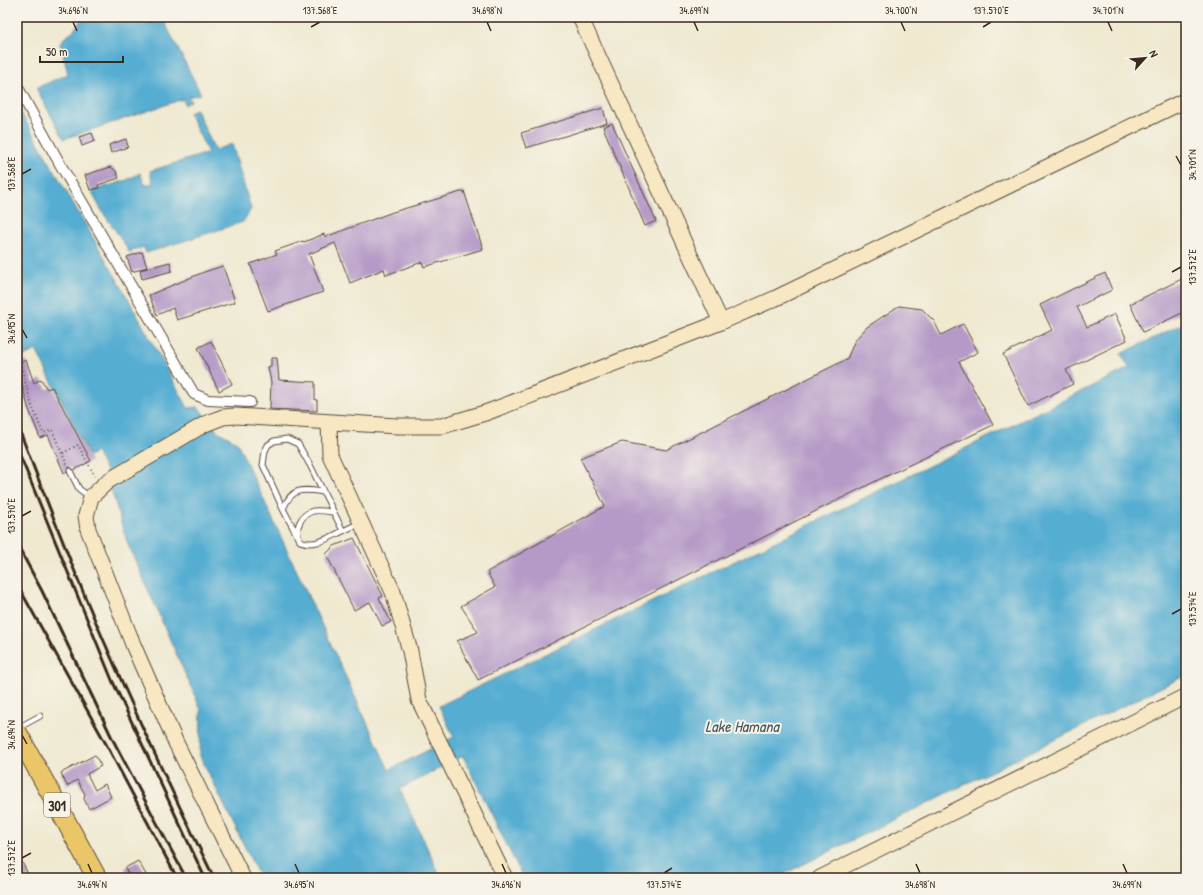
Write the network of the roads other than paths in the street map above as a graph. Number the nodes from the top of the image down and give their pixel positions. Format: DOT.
graph roads {
  1 [pos="580,17"];
  2 [pos="17,86"];
  3 [pos="1186,100"];
  4 [pos="721,322"];
  5 [pos="250,402"];
  6 [pos="329,422"];
  7 [pos="70,471"];
  8 [pos="323,492"];
  9 [pos="91,497"];
  10 [pos="283,509"];
  11 [pos="332,512"];
  12 [pos="362,523"];
  13 [pos="343,531"];
  14 [pos="297,535"];
  15 [pos="1186,696"];
  16 [pos="40,716"];
  17 [pos="18,735"];
  18 [pos="97,878"];
  19 [pos="243,878"];
  20 [pos="506,878"];
  21 [pos="820,878"];
  1 -- 4 [label="street"];
  2 -- 5 [label="street"];
  3 -- 4 [label="street"];
  4 -- 6 [label="street"];
  6 -- 9 [label="street"];
  6 -- 12 [label="street"];
  7 -- 9 [label="lane"];
  8 -- 10 [label="lane"];
  8 -- 10 [label="lane"];
  8 -- 11 [label="lane"];
  9 -- 19 [label="street"];
  10 -- 14 [label="lane"];
  11 -- 13 [label="lane"];
  11 -- 14 [label="lane"];
  12 -- 13 [label="lane"];
  12 -- 20 [label="street"];
  13 -- 14 [label="lane"];
  15 -- 21 [label="street"];
  16 -- 17 [label="lane"];
  17 -- 18 [label="highway, 301"];
}
